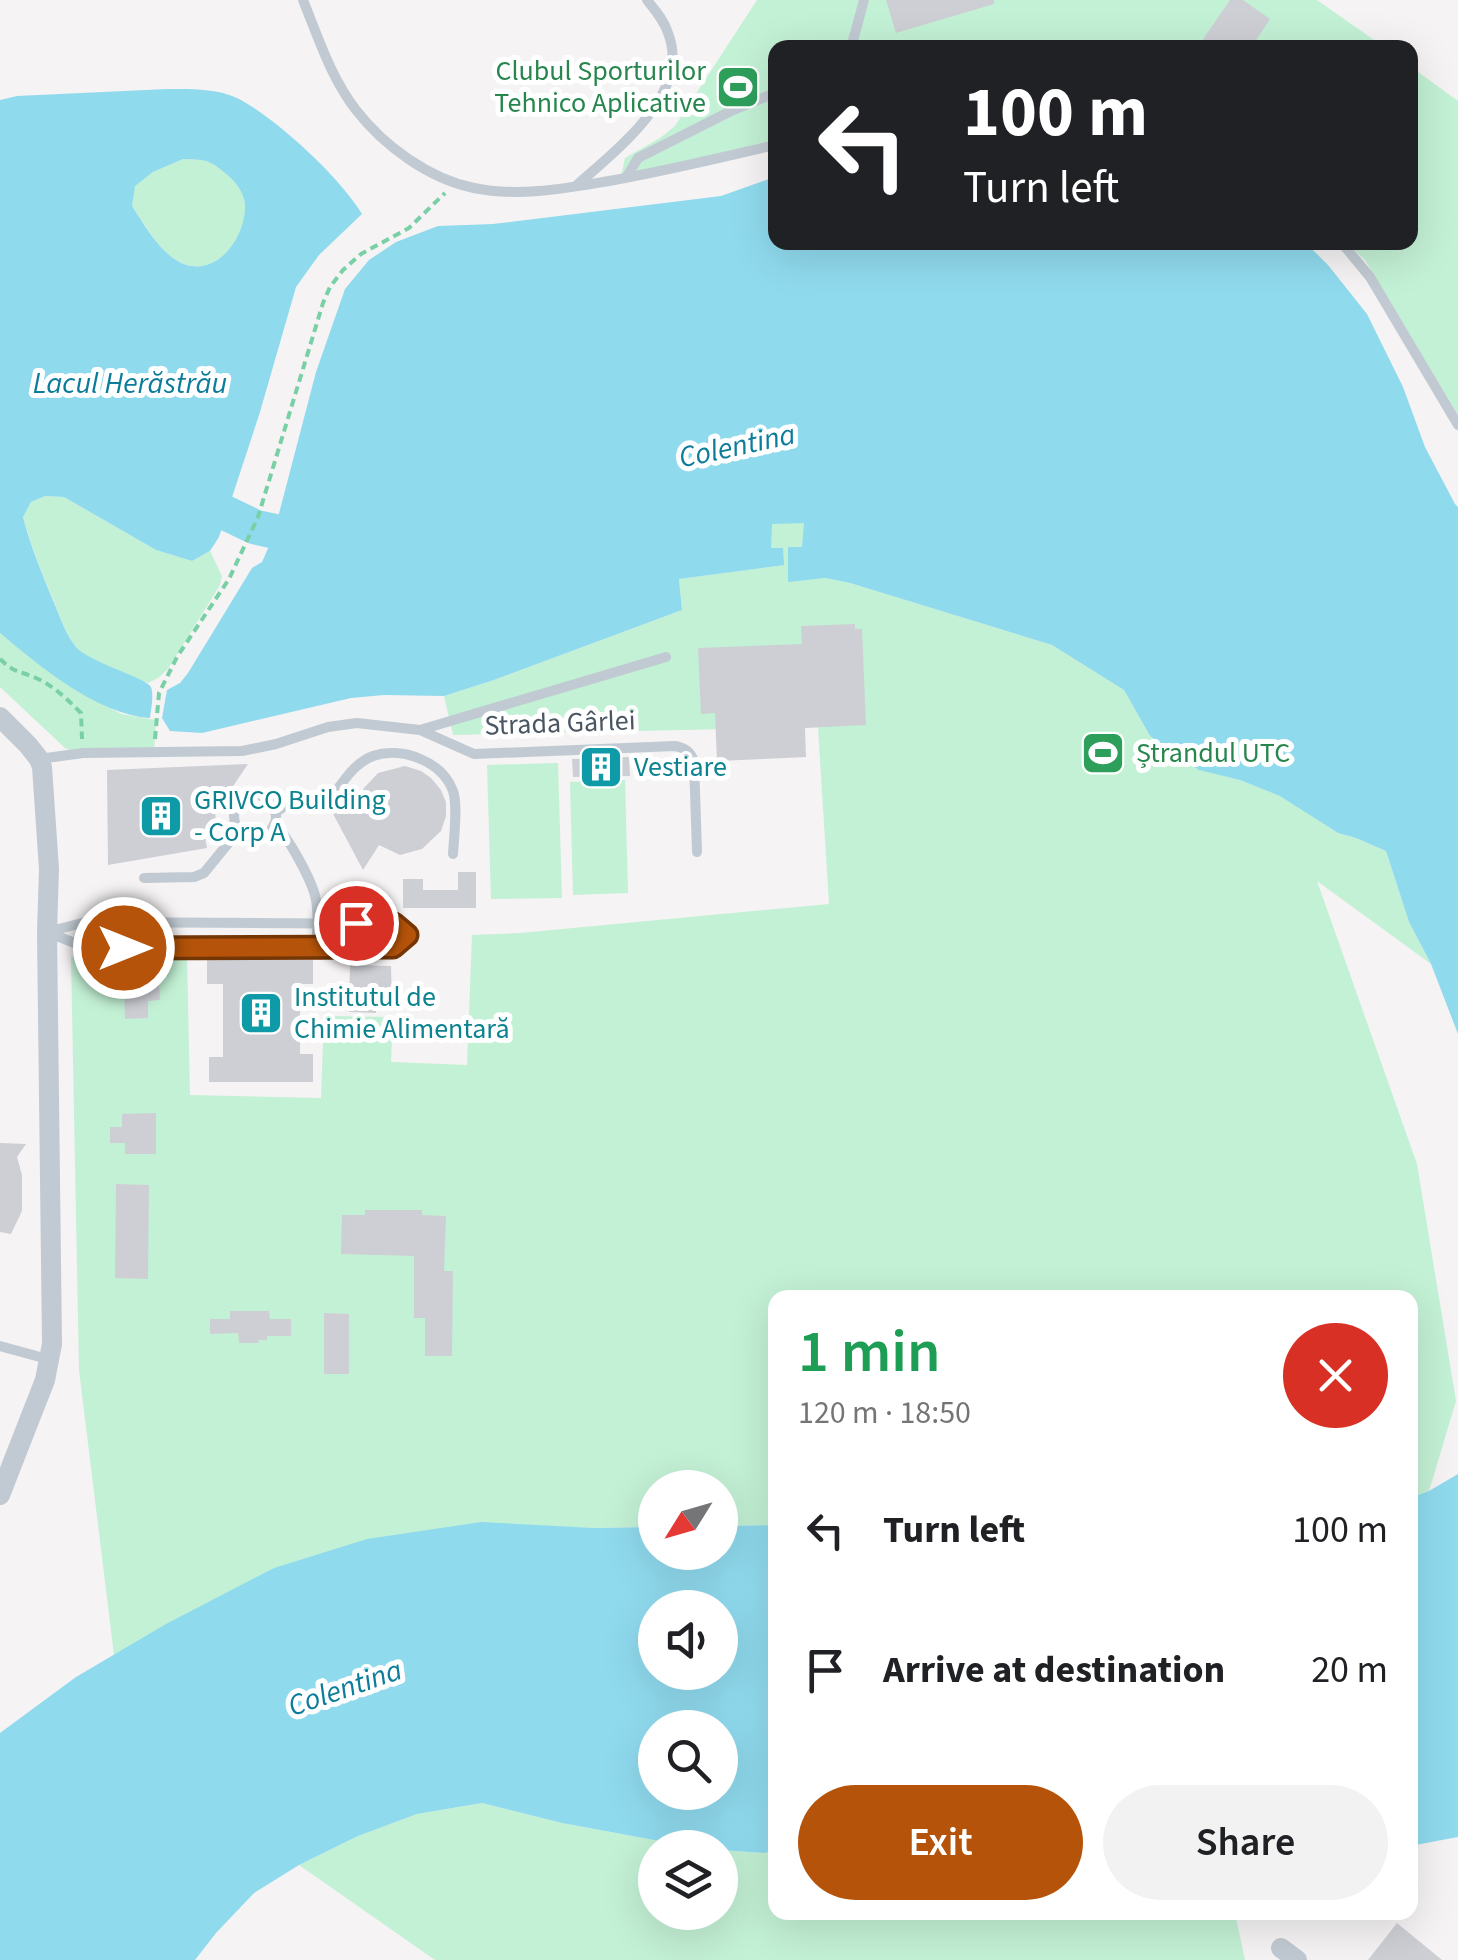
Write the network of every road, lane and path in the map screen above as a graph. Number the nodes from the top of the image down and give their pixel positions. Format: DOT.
graph roads {
  1 [pos="302,0"];
  2 [pos="646,0"];
  3 [pos="864,0"];
  4 [pos="853,40"];
  5 [pos="768,96"];
  6 [pos="768,147"];
  7 [pos="626,178"];
  8 [pos="455,182"];
  9 [pos="575,187"];
  10 [pos="1348,250"];
  11 [pos="1458,425"];
  12 [pos="666,657"];
  13 [pos="0,659"];
  14 [pos="0,718"];
  15 [pos="156,720"];
  16 [pos="420,730"];
  17 [pos="83,753"];
  18 [pos="39,759"];
  19 [pos="275,818"];
  20 [pos="240,830"];
  21 [pos="697,852"];
  22 [pos="454,854"];
  23 [pos="144,878"];
  24 [pos="200,923"];
  25 [pos="318,923"];
  26 [pos="48,932"];
  27 [pos="198,948"];
  28 [pos="316,948"];
  29 [pos="0,1346"];
  30 [pos="50,1360"];
  31 [pos="0,1495"];
  1 -- 8 [label="lane"];
  2 -- 9 [label="lane"];
  3 -- 4 [label="lane"];
  5 -- 7 [label="lane"];
  6 -- 7 [label="lane"];
  7 -- 9 [label="lane"];
  8 -- 9 [label="lane"];
  8 -- 15 [label="path"];
  10 -- 11 [label="lane"];
  12 -- 16 [label="lane"];
  13 -- 17 [label="path"];
  14 -- 18 [label="street"];
  16 -- 17 [label="lane, Strada Gârlei"];
  16 -- 21 [label="lane, Strada Gârlei"];
  17 -- 18 [label="lane, Strada Gârlei"];
  18 -- 26 [label="street"];
  19 -- 20 [label="lane"];
  19 -- 20 [label="lane"];
  19 -- 22 [label="lane"];
  19 -- 25 [label="lane"];
  20 -- 23 [label="lane"];
  24 -- 25 [label="lane"];
  24 -- 26 [label="lane"];
  24 -- 27 [label="lane"];
  25 -- 28 [label="lane"];
  25 -- 28 [label="lane"];
  26 -- 27 [label="lane"];
  26 -- 30 [label="street"];
  27 -- 28 [label="lane"];
  29 -- 30 [label="lane"];
  30 -- 31 [label="street"];
}
